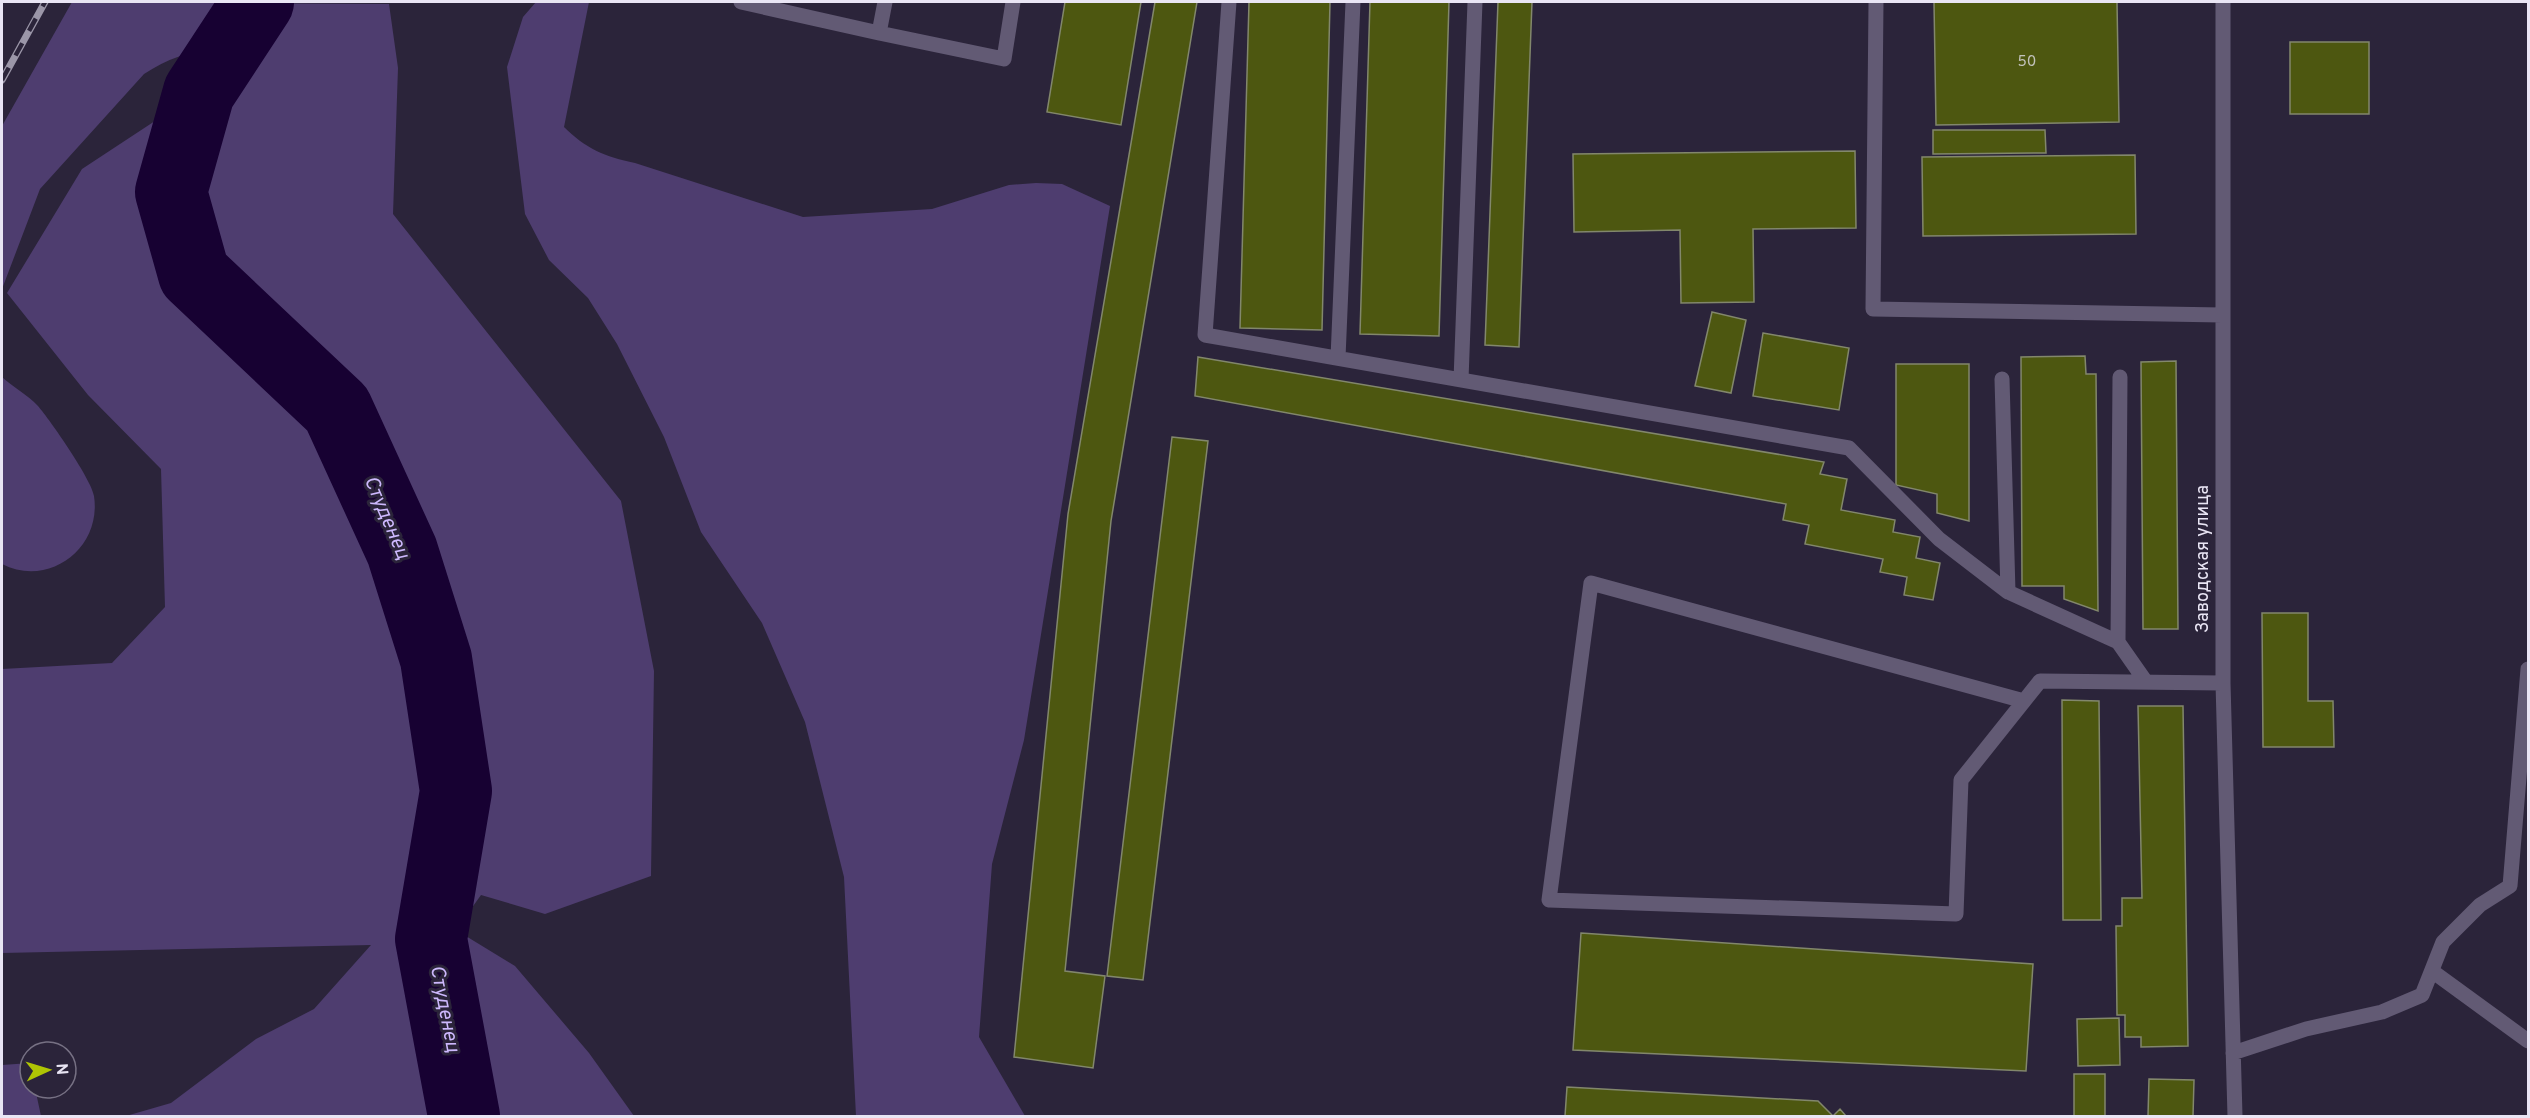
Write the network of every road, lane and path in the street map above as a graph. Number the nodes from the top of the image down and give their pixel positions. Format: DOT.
graph roads {
  1 [pos="741,2"];
  2 [pos="885,2"];
  3 [pos="1013,2"];
  4 [pos="1229,2"];
  5 [pos="1353,2"];
  6 [pos="1475,2"];
  7 [pos="1876,2"];
  8 [pos="2223,2"];
  9 [pos="879,33"];
  10 [pos="2222,315"];
  11 [pos="1338,358"];
  12 [pos="2120,377"];
  13 [pos="2002,379"];
  14 [pos="1461,380"];
  15 [pos="2008,592"];
  16 [pos="2118,642"];
  17 [pos="2529,669"];
  18 [pos="2146,682"];
  19 [pos="2223,683"];
  20 [pos="2024,701"];
  21 [pos="2432,971"];
  22 [pos="2529,1041"];
  23 [pos="2234,1053"];
  24 [pos="2235,1116"];
  1 -- 9 [label="street"];
  2 -- 9 [label="street"];
  3 -- 9 [label="street"];
  4 -- 11 [label="street"];
  5 -- 11 [label="street"];
  6 -- 14 [label="street"];
  7 -- 10 [label="street"];
  8 -- 10 [label="street, Заводская улица"];
  10 -- 19 [label="street, Заводская улица"];
  11 -- 14 [label="street"];
  12 -- 16 [label="street"];
  13 -- 15 [label="street"];
  14 -- 15 [label="street"];
  15 -- 16 [label="street"];
  16 -- 18 [label="street"];
  17 -- 21 [label="street"];
  18 -- 19 [label="street"];
  18 -- 20 [label="street"];
  19 -- 23 [label="street, Заводская улица"];
  20 -- 20 [label="street"];
  21 -- 22 [label="street"];
  21 -- 23 [label="street"];
  23 -- 24 [label="street, Заводская улица"];
}
